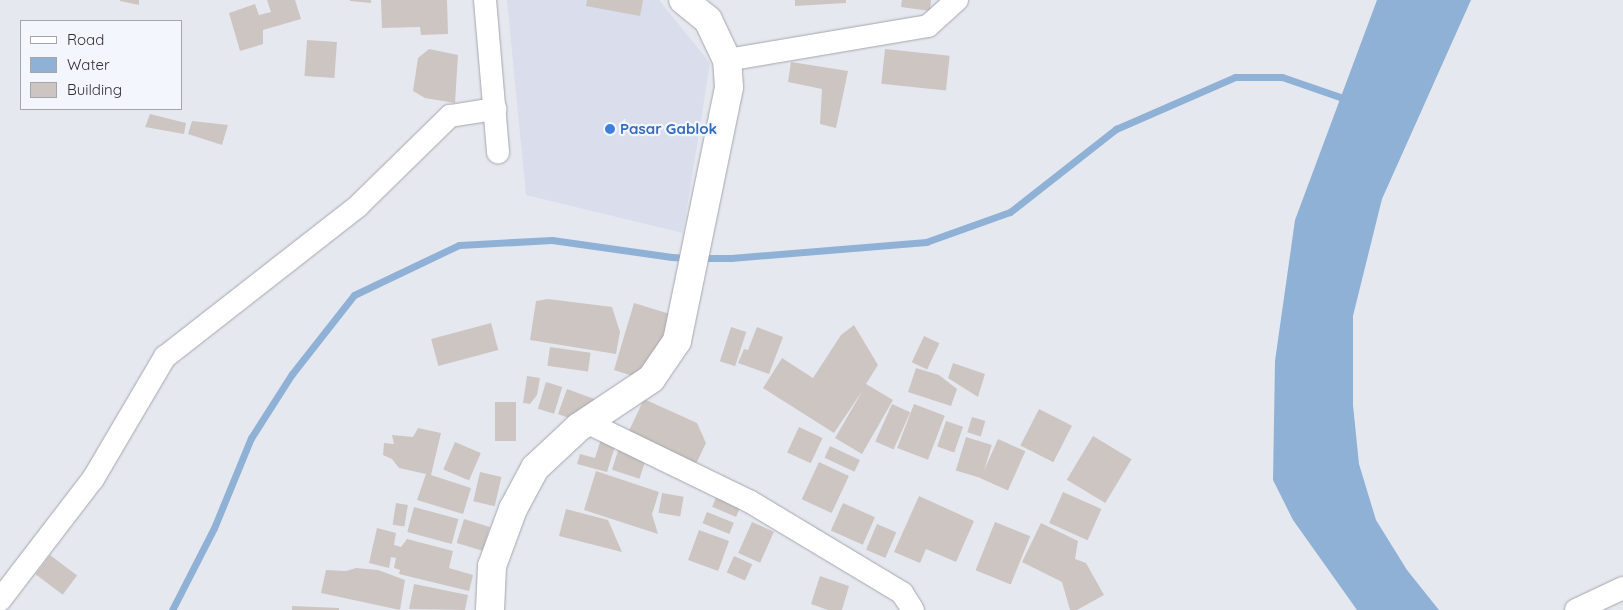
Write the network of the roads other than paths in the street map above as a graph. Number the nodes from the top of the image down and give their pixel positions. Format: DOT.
graph roads {
  1 [pos="485,0"];
  2 [pos="683,0"];
  3 [pos="956,0"];
  4 [pos="728,60"];
  5 [pos="495,109"];
  6 [pos="498,152"];
  7 [pos="586,422"];
  8 [pos="1623,588"];
  9 [pos="0,600"];
  10 [pos="490,610"];
  11 [pos="913,610"];
  12 [pos="1576,610"];
  1 -- 5 [label="street"];
  2 -- 4 [label="main road"];
  3 -- 4 [label="street"];
  4 -- 7 [label="main road"];
  5 -- 6 [label="street"];
  5 -- 9 [label="street"];
  7 -- 10 [label="main road"];
  7 -- 11 [label="street"];
  8 -- 12 [label="street"];
}
